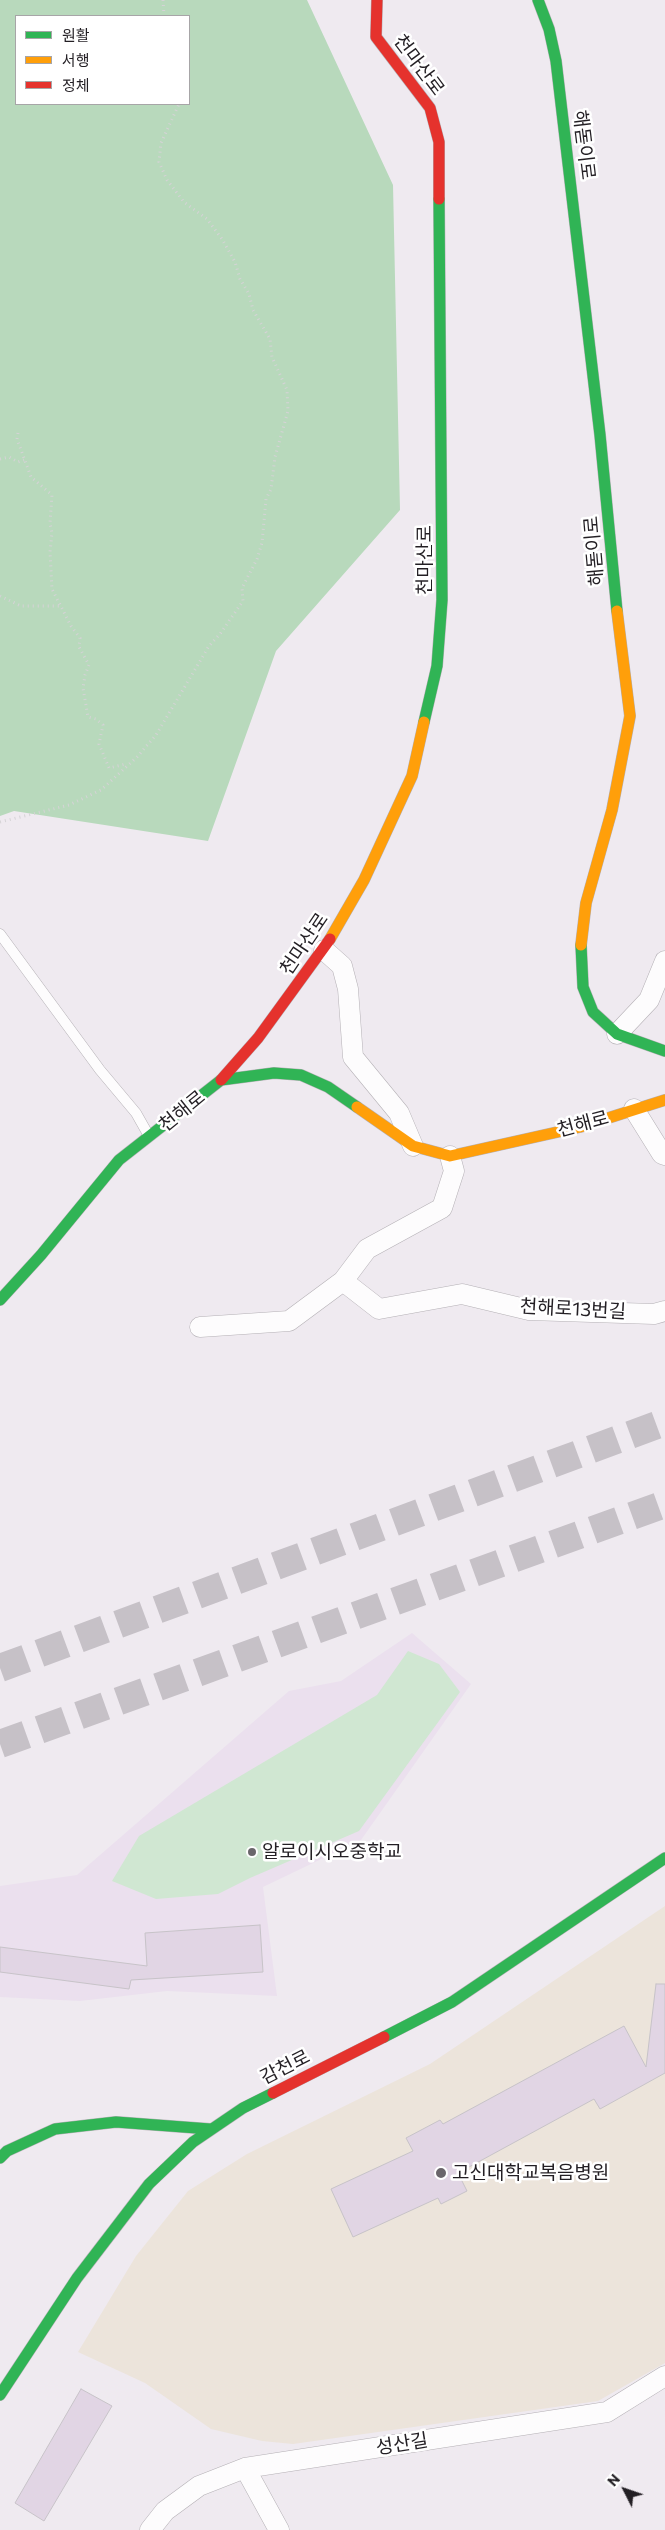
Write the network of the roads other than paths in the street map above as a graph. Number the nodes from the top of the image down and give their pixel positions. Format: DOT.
graph roads {
  1 [pos="378,0"];
  2 [pos="538,0"];
  3 [pos="0,934"];
  4 [pos="324,950"];
  5 [pos="665,961"];
  6 [pos="617,1034"];
  7 [pos="665,1051"];
  8 [pos="221,1080"];
  9 [pos="665,1100"];
  10 [pos="634,1109"];
  11 [pos="150,1137"];
  12 [pos="413,1146"];
  13 [pos="665,1155"];
  14 [pos="450,1156"];
  15 [pos="343,1281"];
  16 [pos="0,1300"];
  17 [pos="665,1311"];
  18 [pos="200,1327"];
  19 [pos="665,1858"];
  20 [pos="210,2129"];
  21 [pos="0,2158"];
  22 [pos="665,2376"];
  23 [pos="0,2395"];
  24 [pos="245,2468"];
  25 [pos="150,2530"];
  26 [pos="279,2530"];
  1 -- 4 [label="main road, 천마산로"];
  2 -- 6 [label="main road, 해돋이로"];
  3 -- 11 [label="lane"];
  4 -- 8 [label="main road, 천마산로"];
  4 -- 12 [label="street"];
  5 -- 6 [label="street"];
  6 -- 7 [label="main road, 해돋이로"];
  8 -- 11 [label="main road, 천해로"];
  8 -- 12 [label="main road, 천해로"];
  9 -- 10 [label="main road, 천해로"];
  10 -- 13 [label="street"];
  10 -- 14 [label="main road, 천해로"];
  11 -- 16 [label="main road, 천해로"];
  12 -- 14 [label="main road, 천해로"];
  14 -- 15 [label="street"];
  15 -- 17 [label="street, 천해로13번길"];
  15 -- 18 [label="street"];
  19 -- 20 [label="main road, 감천로"];
  20 -- 21 [label="main road"];
  20 -- 23 [label="main road, 감천로"];
  22 -- 24 [label="street, 성산길"];
  24 -- 25 [label="street, 성산길"];
  24 -- 26 [label="street"];
}
